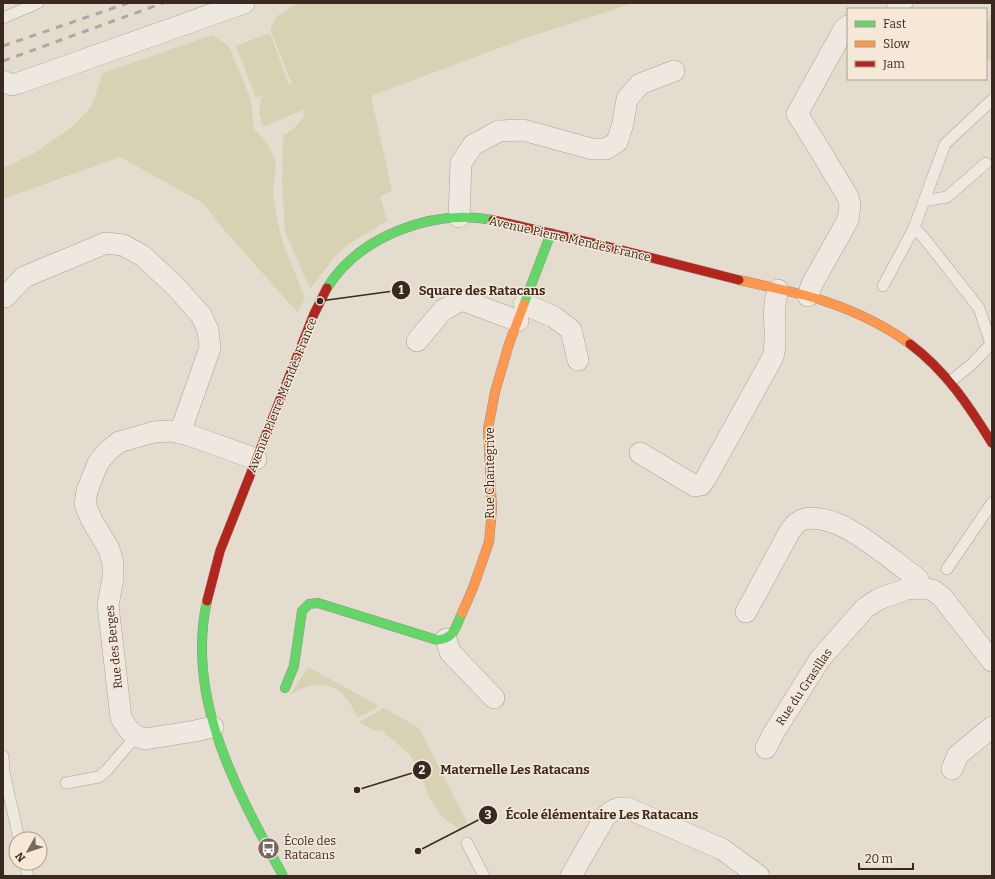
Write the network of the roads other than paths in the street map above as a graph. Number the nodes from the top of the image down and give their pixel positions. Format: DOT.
graph roads {
  1 [pos="38,3"];
  2 [pos="244,3"];
  3 [pos="3,18"];
  4 [pos="847,27"];
  5 [pos="674,71"];
  6 [pos="4,84"];
  7 [pos="992,100"];
  8 [pos="986,163"];
  9 [pos="924,201"];
  10 [pos="459,217"];
  11 [pos="914,228"];
  12 [pos="551,233"];
  13 [pos="883,286"];
  14 [pos="778,290"];
  15 [pos="5,296"];
  16 [pos="808,296"];
  17 [pos="521,313"];
  18 [pos="417,341"];
  19 [pos="991,344"];
  20 [pos="578,360"];
  21 [pos="950,382"];
  22 [pos="180,433"];
  23 [pos="992,443"];
  24 [pos="640,453"];
  25 [pos="256,459"];
  26 [pos="992,503"];
  27 [pos="947,569"];
  28 [pos="921,588"];
  29 [pos="746,612"];
  30 [pos="446,640"];
  31 [pos="992,661"];
  32 [pos="285,688"];
  33 [pos="494,698"];
  34 [pos="213,726"];
  35 [pos="992,727"];
  36 [pos="136,736"];
  37 [pos="766,748"];
  38 [pos="3,756"];
  39 [pos="952,769"];
  40 [pos="66,783"];
  41 [pos="17,831"];
  42 [pos="467,843"];
  43 [pos="283,876"];
  44 [pos="484,876"];
  45 [pos="571,876"];
  46 [pos="759,876"];
  1 -- 3 [label="lane"];
  2 -- 6 [label="street"];
  4 -- 16 [label="street"];
  5 -- 10 [label="street"];
  7 -- 9 [label="lane"];
  8 -- 9 [label="lane"];
  9 -- 11 [label="lane"];
  10 -- 12 [label="street, Avenue Pierre Mendès France"];
  10 -- 25 [label="street, Avenue Pierre Mendès France"];
  11 -- 13 [label="lane"];
  11 -- 19 [label="lane"];
  12 -- 14 [label="street, Avenue Pierre Mendès France"];
  12 -- 17 [label="street, Rue Chantegrive"];
  14 -- 16 [label="street, Avenue Pierre Mendès France"];
  14 -- 24 [label="street"];
  15 -- 22 [label="street"];
  16 -- 21 [label="street, Avenue Pierre Mendès France"];
  17 -- 18 [label="street"];
  17 -- 20 [label="street"];
  17 -- 30 [label="street, Rue Chantegrive"];
  19 -- 21 [label="lane"];
  21 -- 23 [label="street, Avenue Pierre Mendès France"];
  22 -- 25 [label="street, Rue des Berges"];
  22 -- 36 [label="street, Rue des Berges"];
  25 -- 34 [label="street, Avenue Pierre Mendès France"];
  26 -- 27 [label="lane"];
  28 -- 29 [label="street"];
  28 -- 31 [label="street, Rue du Grasillas"];
  28 -- 37 [label="street, Rue du Grasillas"];
  30 -- 32 [label="street"];
  30 -- 33 [label="street"];
  34 -- 36 [label="street"];
  34 -- 43 [label="street, Avenue Pierre Mendès France"];
  35 -- 39 [label="street"];
  36 -- 40 [label="lane"];
  38 -- 41 [label="lane"];
  42 -- 44 [label="lane"];
  45 -- 46 [label="street"];
}
